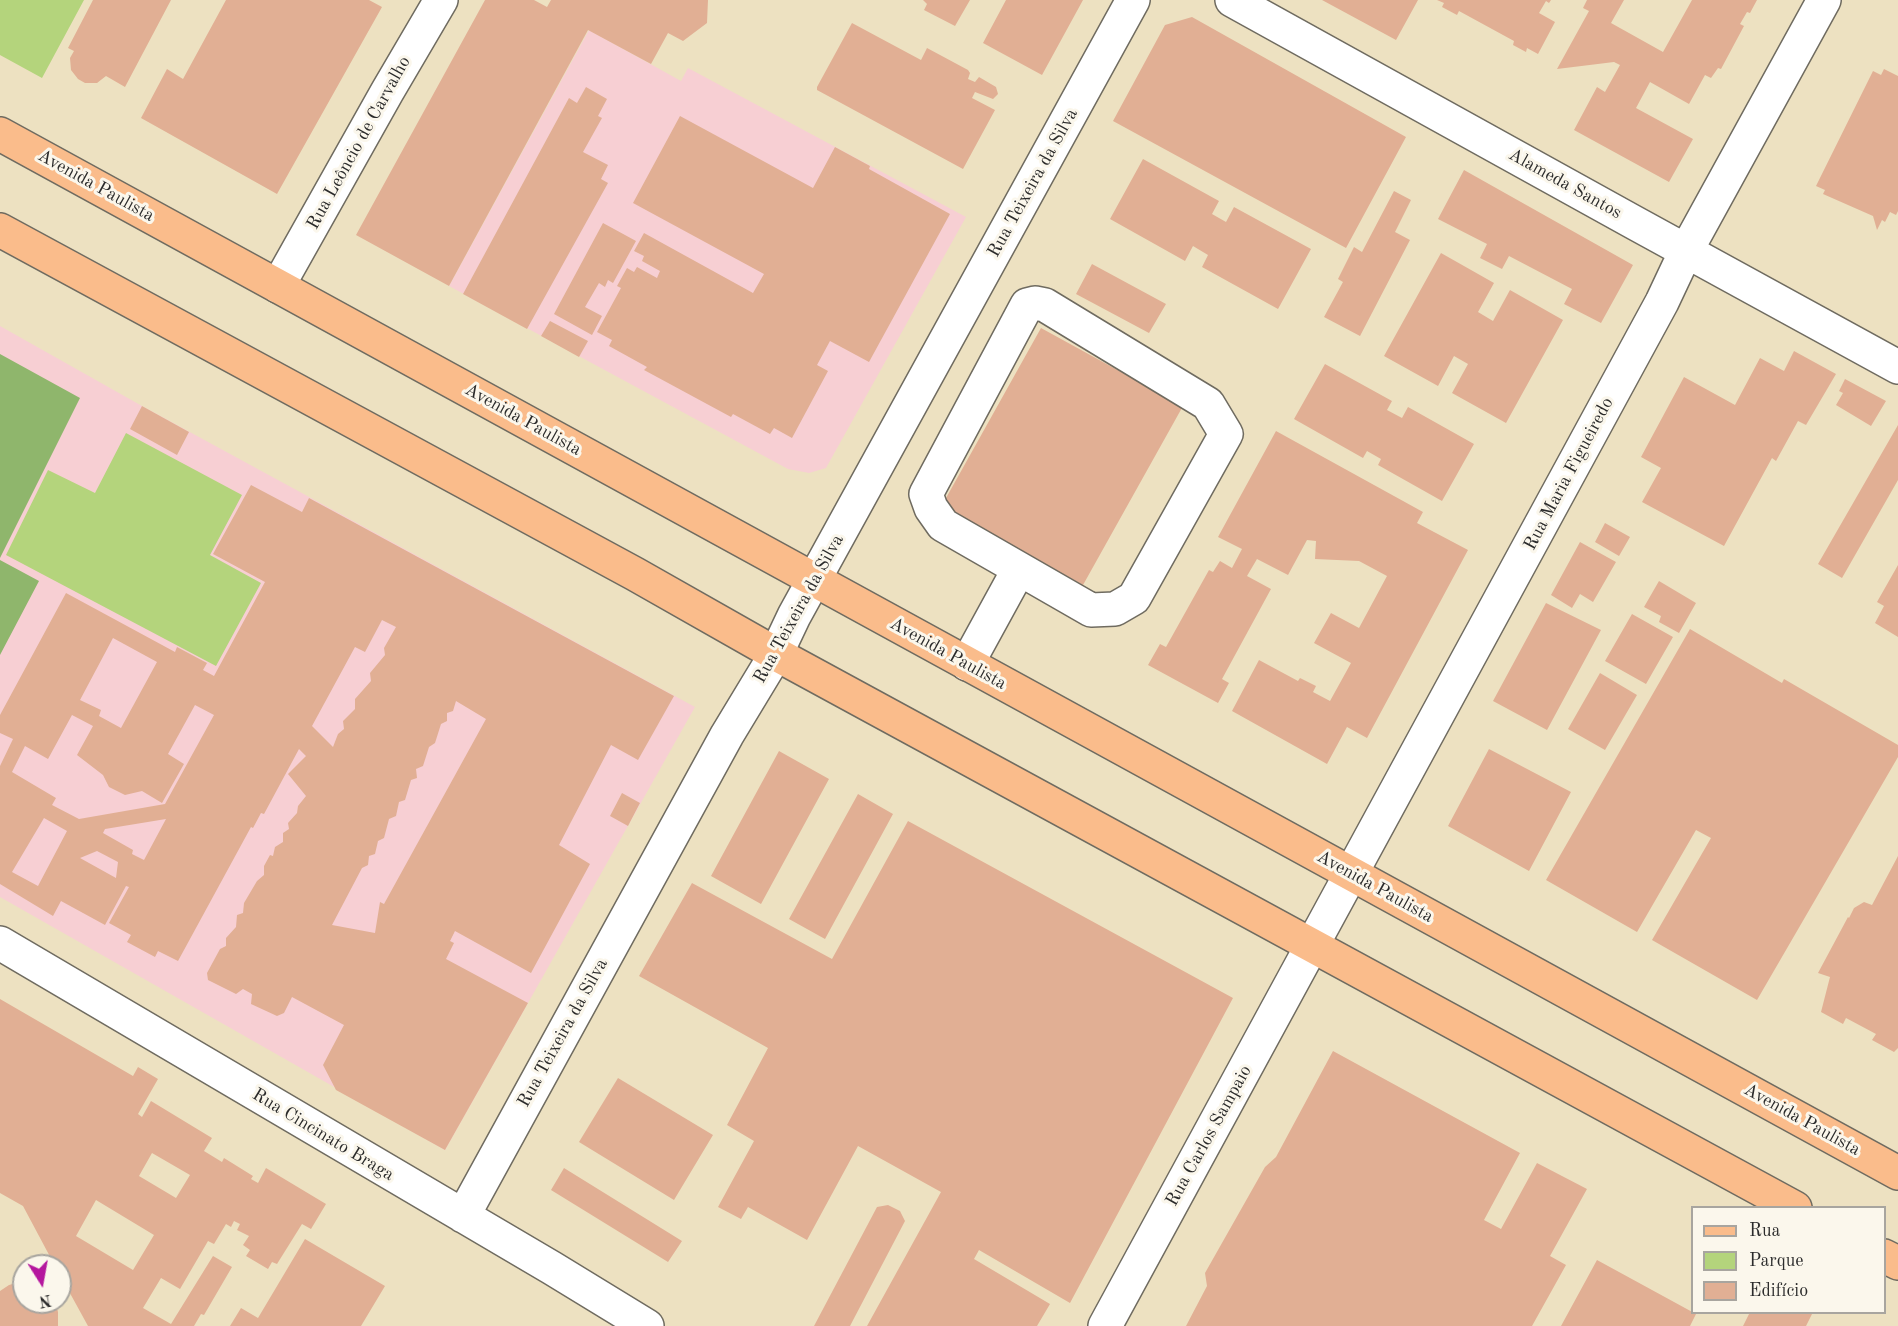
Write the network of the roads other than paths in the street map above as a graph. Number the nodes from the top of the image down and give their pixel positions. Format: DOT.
graph roads {
  1 [pos="441,0"];
  2 [pos="1133,0"];
  3 [pos="1232,0"];
  4 [pos="1824,0"];
  5 [pos="0,134"];
  6 [pos="0,230"];
  7 [pos="1686,251"];
  8 [pos="278,286"];
  9 [pos="1898,367"];
  10 [pos="1019,569"];
  11 [pos="814,580"];
  12 [pos="776,654"];
  13 [pos="967,664"];
  14 [pos="1351,874"];
  15 [pos="0,944"];
  16 [pos="1311,946"];
  17 [pos="1898,1173"];
  18 [pos="1790,1206"];
  19 [pos="463,1216"];
  20 [pos="647,1326"];
  21 [pos="1105,1326"];
  1 -- 8 [label="street, Rua Leôncio de Carvalho"];
  2 -- 11 [label="street, Rua Teixeira da Silva"];
  3 -- 7 [label="street, Alameda Santos"];
  4 -- 7 [label="street, Rua Maria Figueiredo"];
  5 -- 8 [label="main road, Avenida Paulista"];
  6 -- 12 [label="main road"];
  7 -- 9 [label="street, Alameda Santos"];
  7 -- 14 [label="street, Rua Maria Figueiredo"];
  8 -- 11 [label="main road, Avenida Paulista"];
  10 -- 10 [label="street"];
  10 -- 13 [label="street"];
  11 -- 12 [label="street, Rua Teixeira da Silva"];
  11 -- 13 [label="main road, Avenida Paulista"];
  12 -- 16 [label="main road"];
  12 -- 19 [label="street, Rua Teixeira da Silva"];
  13 -- 14 [label="main road, Avenida Paulista"];
  14 -- 16 [label="street, Rua Maria Figueiredo"];
  14 -- 17 [label="main road, Avenida Paulista"];
  15 -- 19 [label="street, Rua Cincinato Braga"];
  16 -- 18 [label="main road"];
  16 -- 21 [label="street, Rua Carlos Sampaio"];
  19 -- 20 [label="street, Rua Cincinato Braga"];
}
